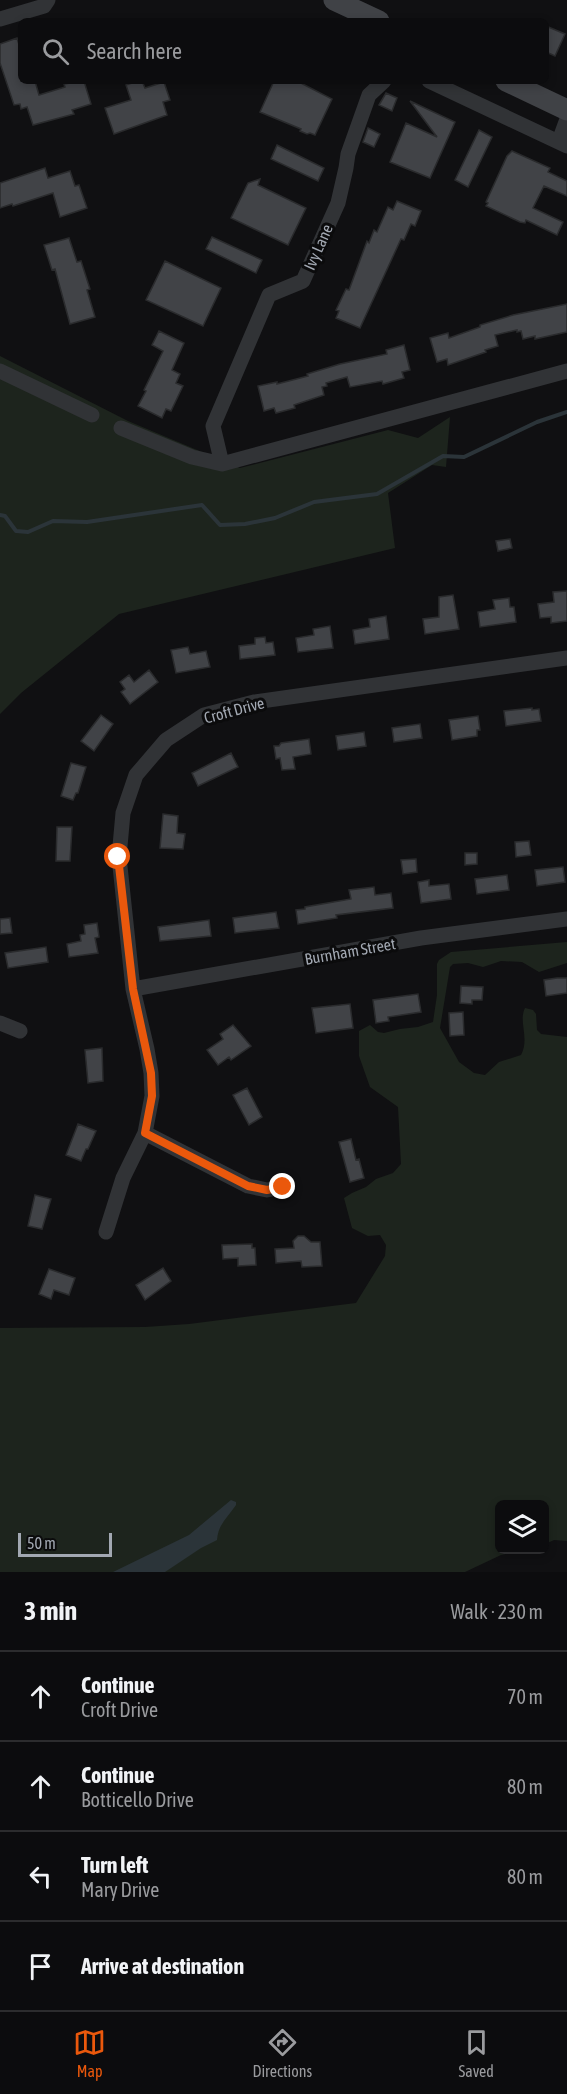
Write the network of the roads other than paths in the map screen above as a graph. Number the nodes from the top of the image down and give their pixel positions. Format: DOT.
graph roads {
  1 [pos="48,0"];
  2 [pos="334,0"];
  3 [pos="373,18"];
  4 [pos="0,20"];
  5 [pos="381,84"];
  6 [pos="435,84"];
  7 [pos="512,84"];
  8 [pos="567,110"];
  9 [pos="567,119"];
  10 [pos="563,143"];
  11 [pos="0,371"];
  12 [pos="567,371"];
  13 [pos="92,415"];
  14 [pos="121,428"];
  15 [pos="222,464"];
  16 [pos="567,658"];
  17 [pos="567,919"];
  18 [pos="133,989"];
  19 [pos="0,1023"];
  20 [pos="20,1031"];
  21 [pos="145,1133"];
  22 [pos="283,1187"];
  23 [pos="106,1232"];
  1 -- 4 [label="street"];
  2 -- 3 [label="main road"];
  5 -- 15 [label="street, Ivy Lane"];
  6 -- 10 [label="street"];
  7 -- 8 [label="main road"];
  9 -- 10 [label="street"];
  11 -- 13 [label="street"];
  12 -- 15 [label="street"];
  14 -- 15 [label="street"];
  16 -- 18 [label="street, Croft Drive"];
  17 -- 18 [label="street, Burnham Street"];
  18 -- 21 [label="street, Croft Drive"];
  19 -- 20 [label="street"];
  21 -- 22 [label="street"];
  21 -- 23 [label="street, Croft Drive"];
}
